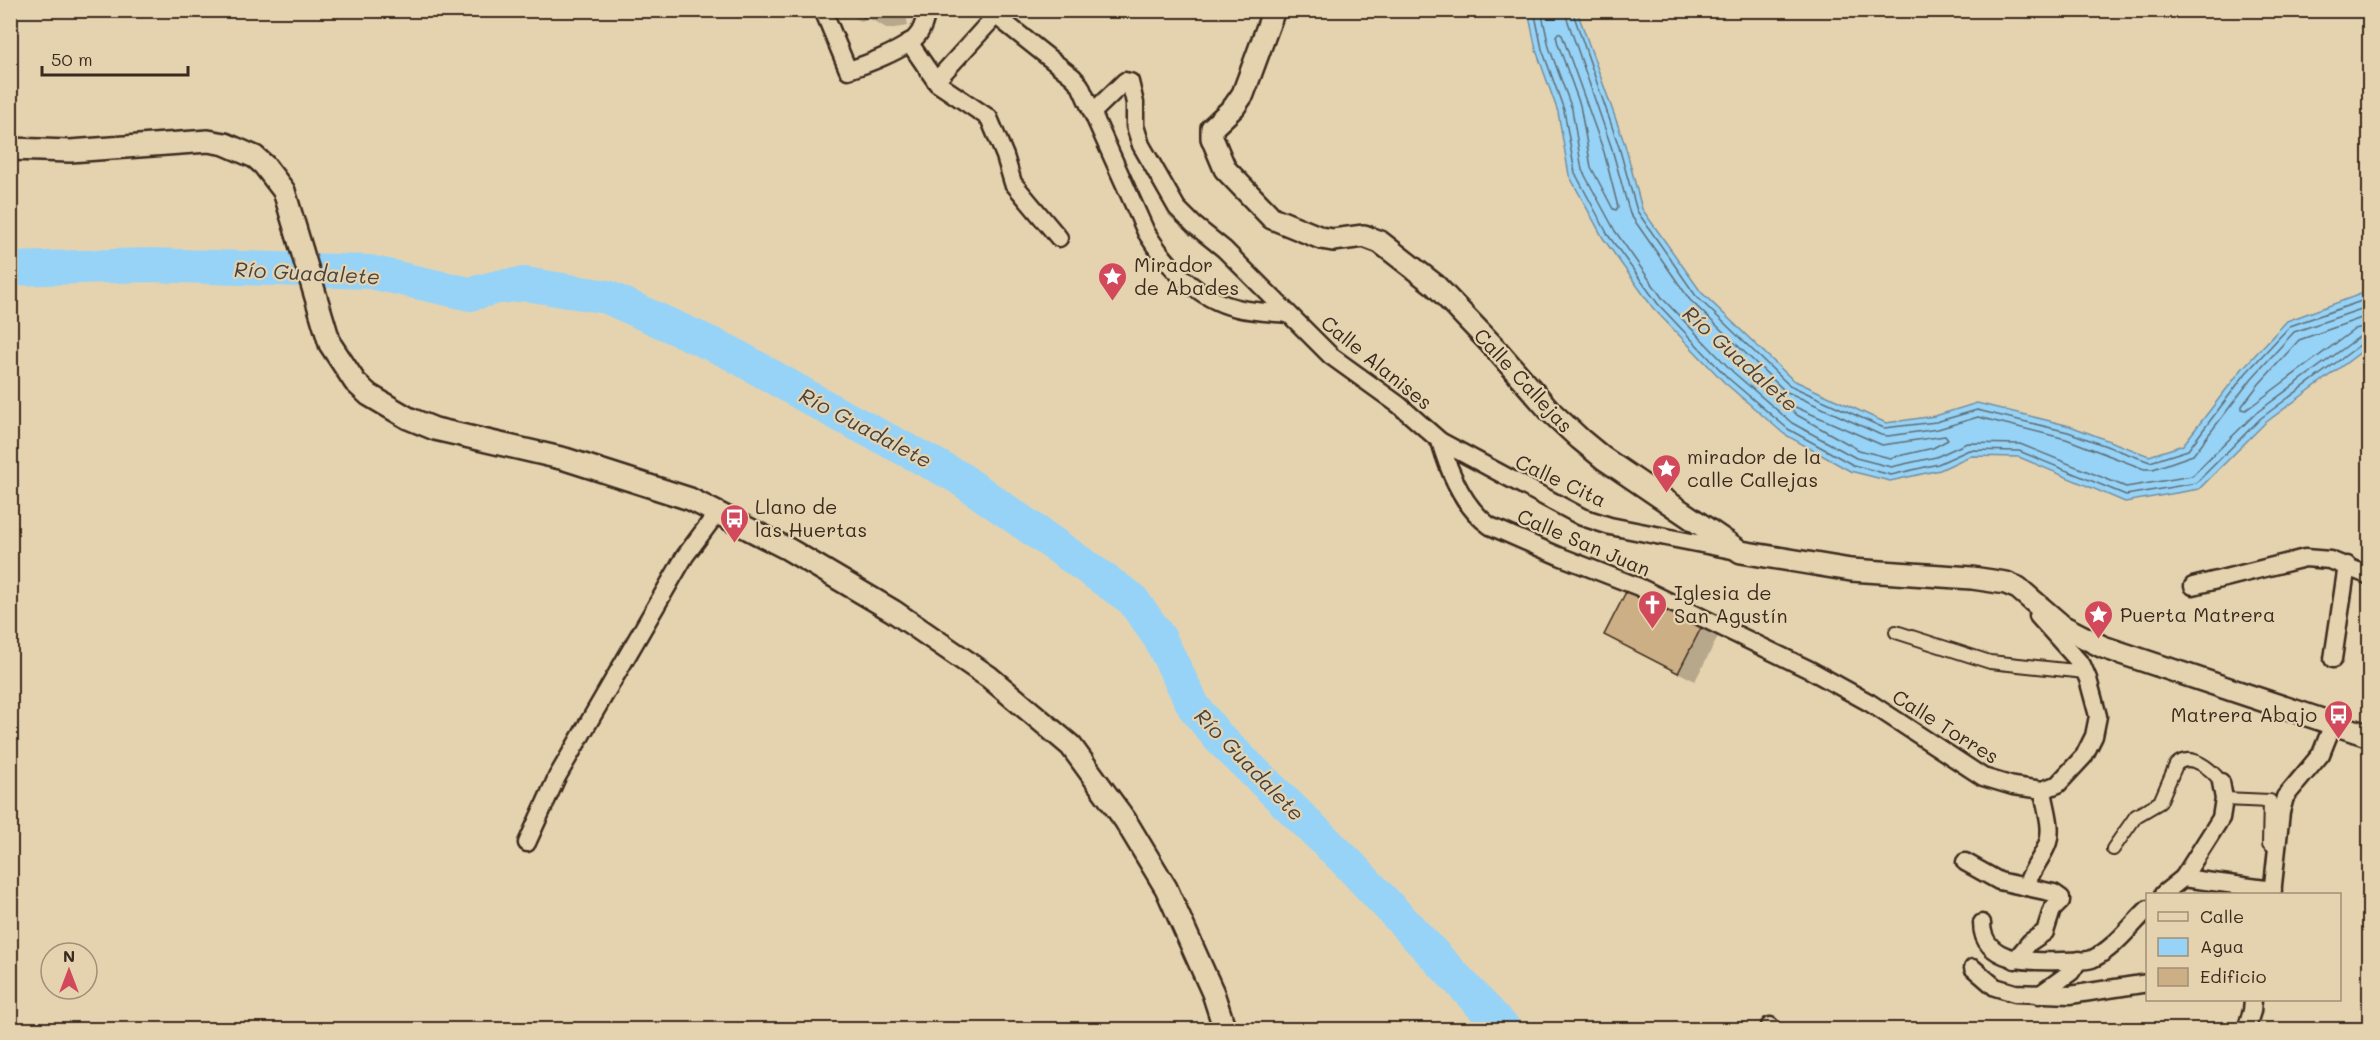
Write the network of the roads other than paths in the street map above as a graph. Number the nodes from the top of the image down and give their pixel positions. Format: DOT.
graph roads {
  1 [pos="823,10"];
  2 [pos="927,10"];
  3 [pos="995,12"];
  4 [pos="1270,13"];
  5 [pos="909,42"];
  6 [pos="936,81"];
  7 [pos="1093,112"];
  8 [pos="10,149"];
  9 [pos="1059,238"];
  10 [pos="1288,314"];
  11 [pos="1440,441"];
  12 [pos="717,513"];
  13 [pos="1741,552"];
  14 [pos="2347,566"];
  15 [pos="2370,576"];
  16 [pos="2193,586"];
  17 [pos="2031,599"];
  18 [pos="1896,632"];
  19 [pos="1751,641"];
  20 [pos="2333,659"];
  21 [pos="2085,672"];
  22 [pos="2333,724"];
  23 [pos="2370,736"];
  24 [pos="2221,782"];
  25 [pos="2043,790"];
  26 [pos="2224,799"];
  27 [pos="527,843"];
  28 [pos="2278,845"];
  29 [pos="2113,849"];
  30 [pos="1965,862"];
  31 [pos="2183,878"];
  32 [pos="2026,887"];
  33 [pos="2272,892"];
  34 [pos="2164,893"];
  35 [pos="2146,911"];
  36 [pos="1982,923"];
  37 [pos="2015,960"];
  38 [pos="2079,960"];
  39 [pos="1973,968"];
  40 [pos="2146,983"];
  41 [pos="2039,995"];
  42 [pos="2253,1001"];
  43 [pos="1225,1029"];
  44 [pos="2246,1029"];
  1 -- 5 [label="street"];
  2 -- 5 [label="street"];
  3 -- 6 [label="street"];
  3 -- 7 [label="street"];
  4 -- 13 [label="street, Calle Callejas"];
  5 -- 6 [label="street"];
  6 -- 9 [label="street"];
  7 -- 10 [label="street"];
  7 -- 10 [label="street, Calle Alanises"];
  8 -- 12 [label="street"];
  10 -- 11 [label="street, Calle Alanises"];
  11 -- 13 [label="street, Calle Cita"];
  11 -- 19 [label="street, Calle San Juan"];
  12 -- 27 [label="street"];
  12 -- 43 [label="street"];
  13 -- 17 [label="street, Calle Callejas"];
  14 -- 15 [label="street"];
  14 -- 16 [label="street"];
  14 -- 20 [label="street"];
  17 -- 21 [label="street"];
  17 -- 22 [label="street, Calle Callejas"];
  18 -- 21 [label="street"];
  19 -- 25 [label="street, Calle Torres"];
  21 -- 25 [label="street"];
  22 -- 23 [label="street, Calle Callejas"];
  22 -- 28 [label="street"];
  24 -- 26 [label="street"];
  24 -- 29 [label="street"];
  25 -- 32 [label="street"];
  26 -- 28 [label="street"];
  26 -- 31 [label="street"];
  28 -- 33 [label="street"];
  30 -- 32 [label="street"];
  31 -- 33 [label="street"];
  31 -- 34 [label="street"];
  32 -- 37 [label="street"];
  35 -- 38 [label="street"];
  36 -- 37 [label="street"];
  37 -- 38 [label="street"];
  38 -- 41 [label="street"];
  39 -- 41 [label="street"];
  40 -- 41 [label="street"];
  42 -- 44 [label="street"];
}
